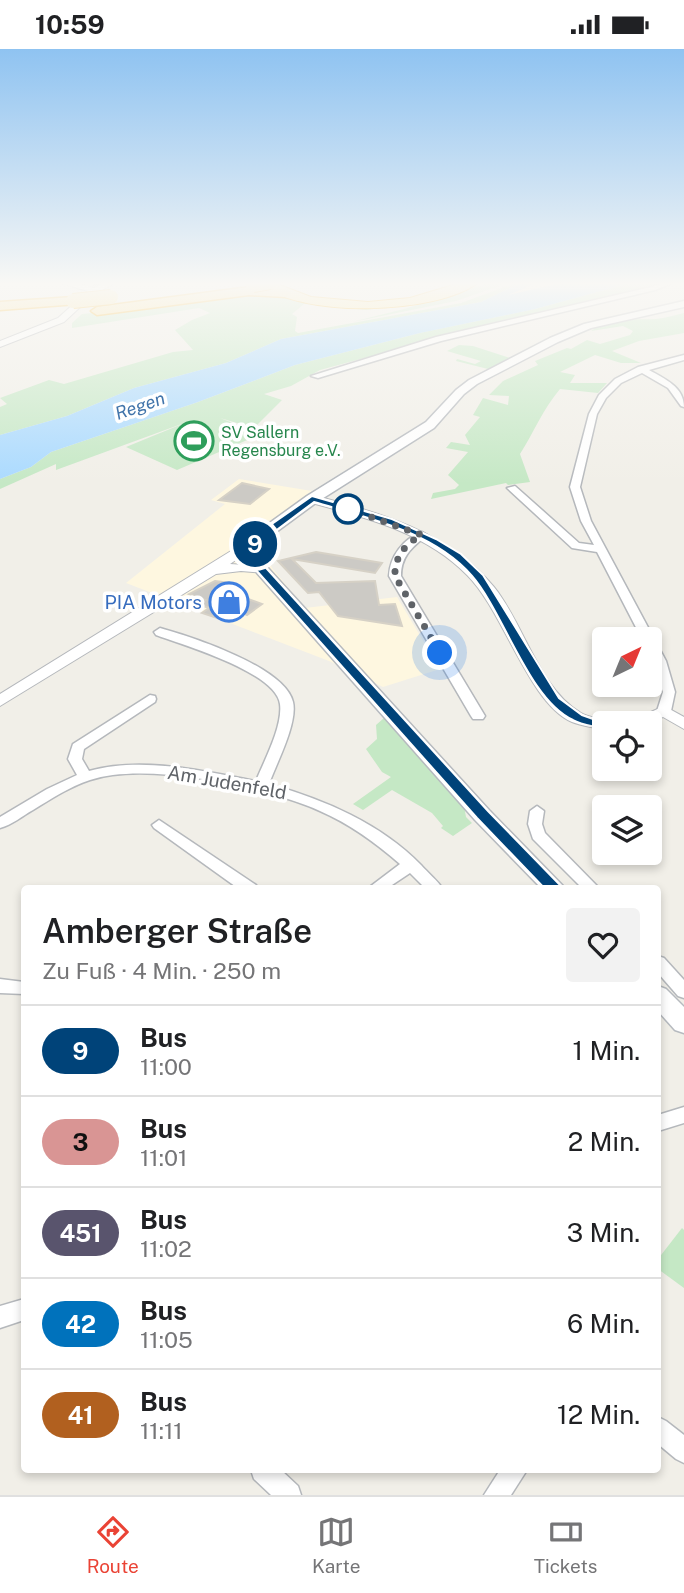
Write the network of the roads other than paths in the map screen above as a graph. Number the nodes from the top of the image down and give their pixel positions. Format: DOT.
graph roads {
  1 [pos="404,349"];
  2 [pos="537,349"];
  3 [pos="684,357"];
  4 [pos="641,369"];
  5 [pos="315,376"];
  6 [pos="684,404"];
  7 [pos="512,488"];
  8 [pos="312,499"];
  9 [pos="422,535"];
  10 [pos="257,539"];
  11 [pos="603,550"];
  12 [pos="262,570"];
  13 [pos="211,571"];
  14 [pos="160,632"];
  15 [pos="150,699"];
  16 [pos="0,701"];
  17 [pos="664,711"];
  18 [pos="478,716"];
  19 [pos="592,722"];
  20 [pos="684,724"];
  21 [pos="85,776"];
  22 [pos="261,785"];
  23 [pos="537,811"];
  24 [pos="0,823"];
  25 [pos="159,825"];
  26 [pos="411,865"];
  27 [pos="244,885"];
  28 [pos="381,885"];
  29 [pos="431,885"];
  30 [pos="551,885"];
  31 [pos="588,885"];
  32 [pos="661,965"];
  33 [pos="0,986"];
  34 [pos="21,988"];
  35 [pos="684,991"];
  36 [pos="661,998"];
  37 [pos="684,1023"];
  38 [pos="684,1115"];
  39 [pos="661,1122"];
  40 [pos="21,1311"];
  41 [pos="0,1317"];
  42 [pos="661,1432"];
  43 [pos="684,1451"];
  44 [pos="266,1473"];
  45 [pos="513,1473"];
  46 [pos="289,1495"];
  47 [pos="496,1495"];
  1 -- 5 [label="street"];
  2 -- 8 [label="main road"];
  3 -- 4 [label="street"];
  4 -- 6 [label="street"];
  4 -- 11 [label="street"];
  7 -- 11 [label="street"];
  8 -- 9 [label="street"];
  8 -- 10 [label="main road"];
  9 -- 18 [label="street"];
  9 -- 19 [label="street"];
  10 -- 12 [label="main road"];
  10 -- 13 [label="street"];
  11 -- 17 [label="street"];
  12 -- 13 [label="street"];
  12 -- 30 [label="main road"];
  13 -- 16 [label="street"];
  14 -- 22 [label="street"];
  15 -- 21 [label="street"];
  17 -- 20 [label="street"];
  21 -- 22 [label="street, Am Judenfeld"];
  21 -- 24 [label="street, Am Judenfeld"];
  22 -- 26 [label="street, Am Judenfeld"];
  23 -- 31 [label="street"];
  25 -- 27 [label="street"];
  26 -- 28 [label="street"];
  26 -- 29 [label="street, Am Judenfeld"];
  32 -- 35 [label="street"];
  33 -- 34 [label="street"];
  36 -- 37 [label="main road"];
  38 -- 39 [label="street"];
  40 -- 41 [label="street"];
  42 -- 43 [label="street"];
  44 -- 46 [label="street"];
  45 -- 47 [label="street"];
}
